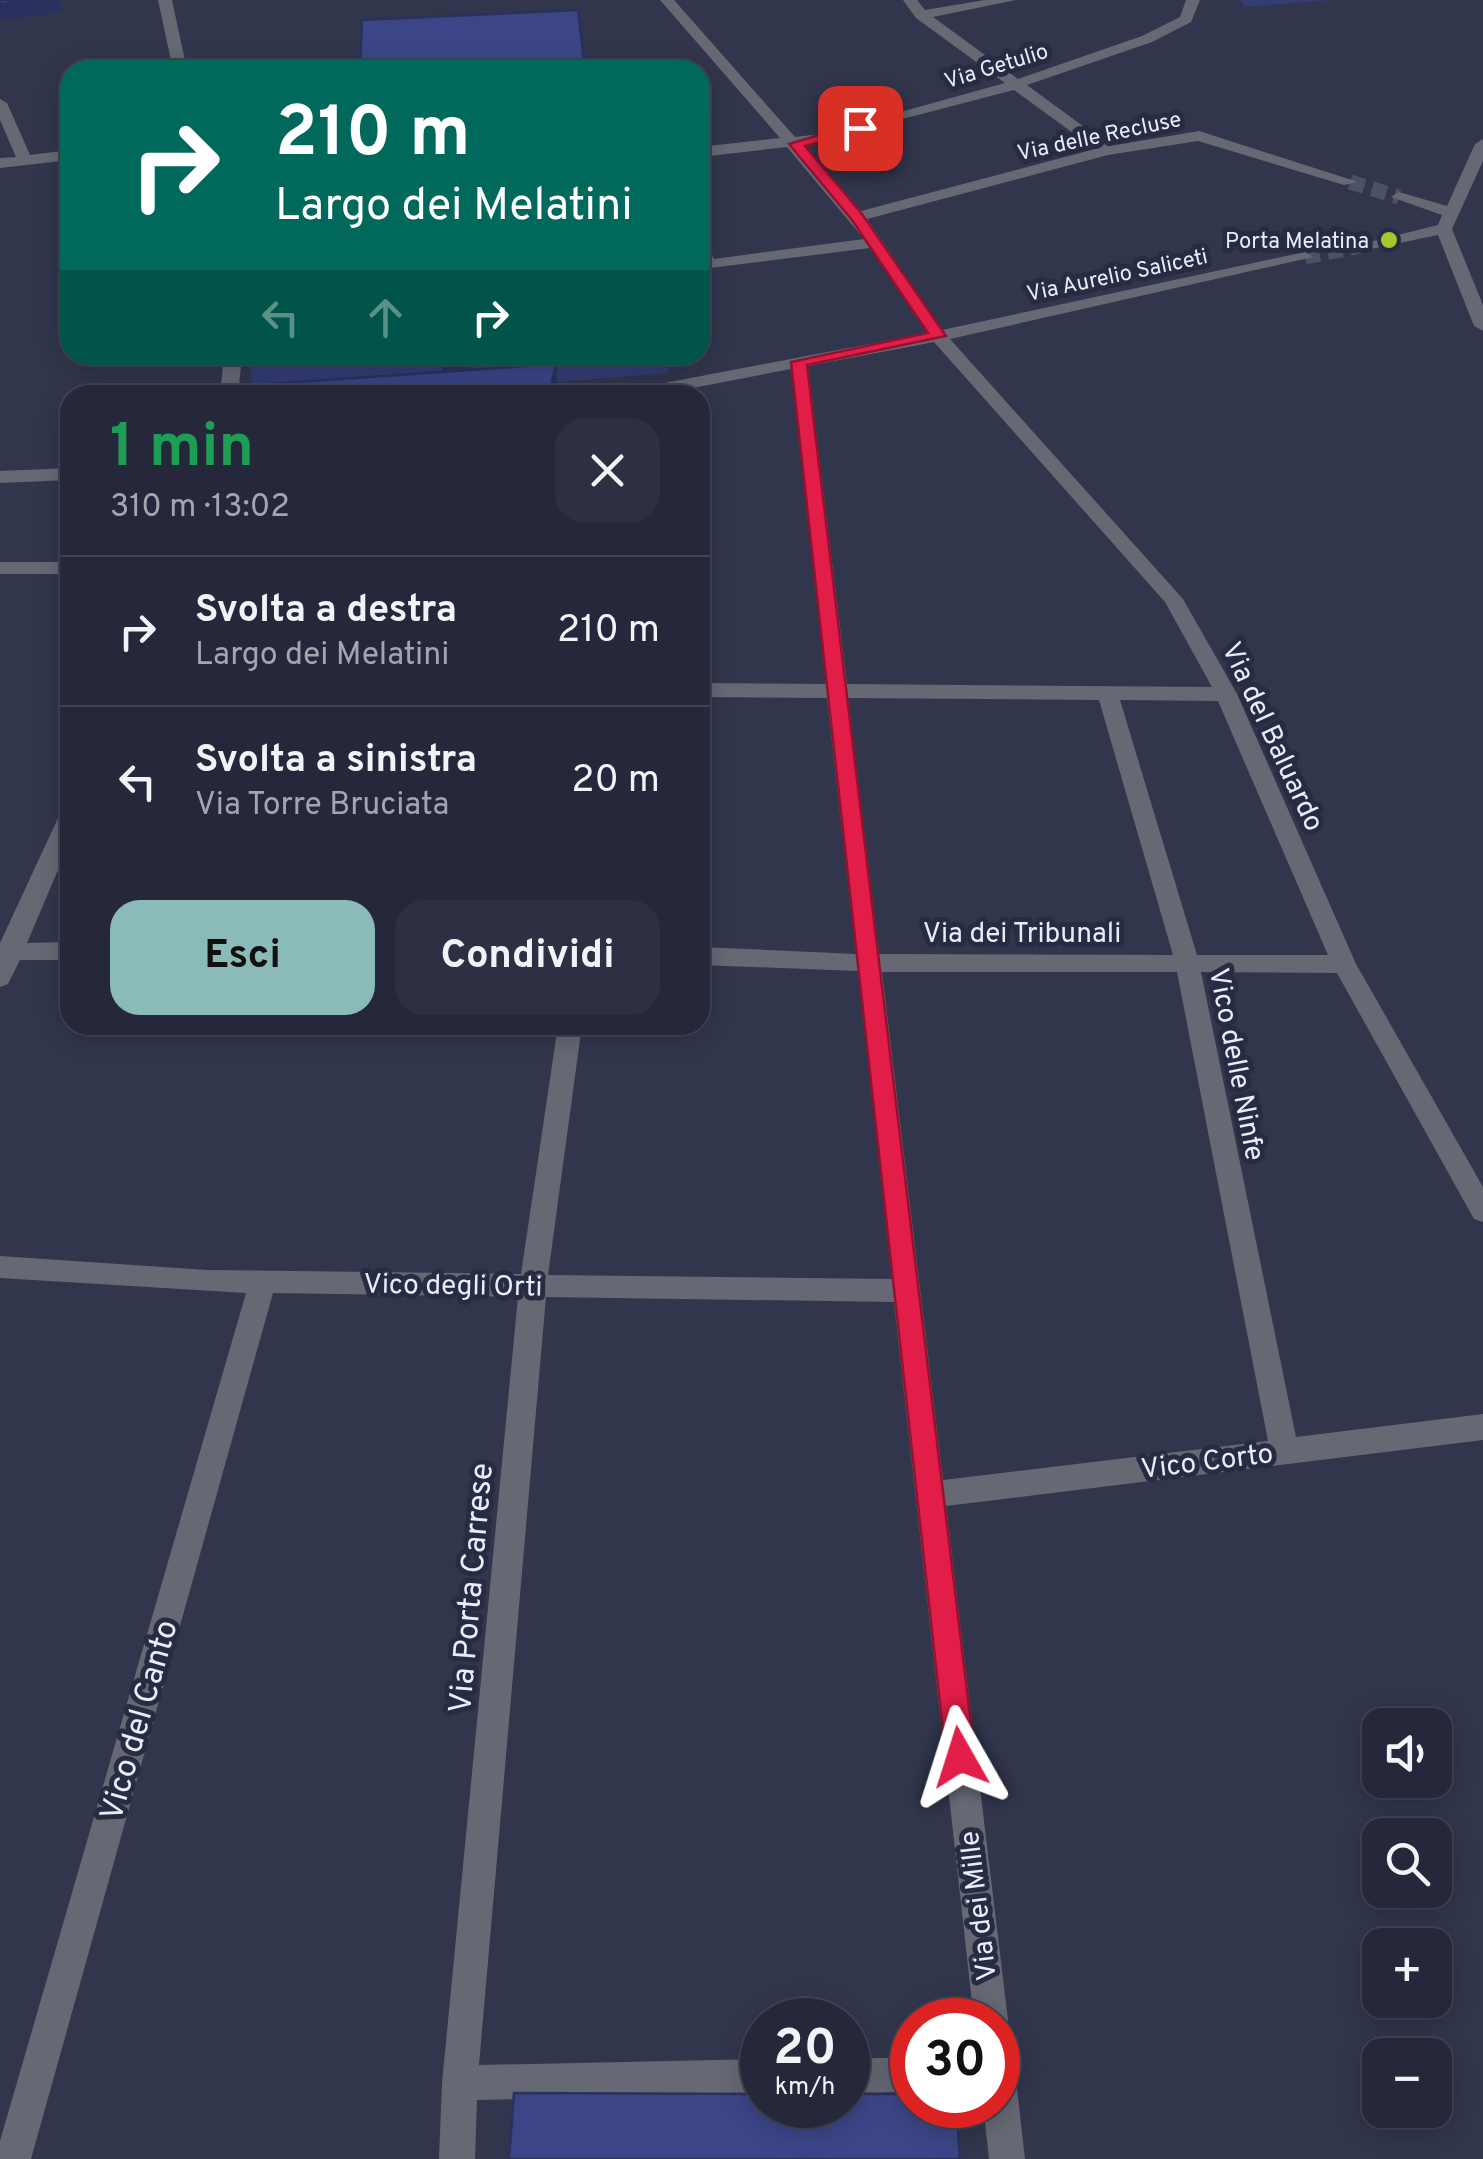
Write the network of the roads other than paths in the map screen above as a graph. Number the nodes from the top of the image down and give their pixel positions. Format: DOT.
graph roads {
  1 [pos="166,0"];
  2 [pos="667,0"];
  3 [pos="910,0"];
  4 [pos="1009,0"];
  5 [pos="1193,0"];
  6 [pos="921,14"];
  7 [pos="178,60"];
  8 [pos="1014,85"];
  9 [pos="0,103"];
  10 [pos="796,144"];
  11 [pos="1483,144"];
  12 [pos="710,151"];
  13 [pos="1107,152"];
  14 [pos="60,156"];
  15 [pos="25,160"];
  16 [pos="0,163"];
  17 [pos="1478,166"];
  18 [pos="1350,182"];
  19 [pos="1399,197"];
  20 [pos="857,217"];
  21 [pos="1446,221"];
  22 [pos="874,242"];
  23 [pos="1361,246"];
  24 [pos="1305,257"];
  25 [pos="710,265"];
  26 [pos="1481,316"];
  27 [pos="938,336"];
  28 [pos="799,362"];
  29 [pos="680,385"];
  30 [pos="60,474"];
  31 [pos="0,477"];
  32 [pos="0,568"];
  33 [pos="60,568"];
  34 [pos="710,690"];
  35 [pos="837,693"];
  36 [pos="1226,694"];
  37 [pos="1108,696"];
  38 [pos="60,838"];
  39 [pos="60,951"];
  40 [pos="7,952"];
  41 [pos="710,956"];
  42 [pos="1187,962"];
  43 [pos="869,963"];
  44 [pos="1344,964"];
  45 [pos="0,978"];
  46 [pos="569,1035"];
  47 [pos="1483,1211"];
  48 [pos="0,1267"];
  49 [pos="263,1282"];
  50 [pos="533,1285"];
  51 [pos="906,1291"];
  52 [pos="1483,1427"];
  53 [pos="1284,1451"];
  54 [pos="930,1495"];
  55 [pos="987,1998"];
  56 [pos="740,2078"];
  57 [pos="460,2083"];
  58 [pos="1003,2128"];
  59 [pos="13,2159"];
  60 [pos="457,2159"];
  61 [pos="1007,2159"];
  1 -- 7 [label="street"];
  2 -- 10 [label="street, Via del Baluardo"];
  3 -- 6 [label="street"];
  4 -- 6 [label="street"];
  5 -- 8 [label="street, Via Getulio"];
  6 -- 8 [label="street"];
  8 -- 10 [label="street, Via Getulio"];
  8 -- 13 [label="street"];
  9 -- 15 [label="street"];
  10 -- 12 [label="street, Via Getulio"];
  10 -- 20 [label="street, Via del Baluardo"];
  11 -- 17 [label="street"];
  13 -- 18 [label="street, Via delle Recluse"];
  13 -- 20 [label="street, Via delle Recluse"];
  14 -- 15 [label="street"];
  15 -- 16 [label="street"];
  17 -- 21 [label="street"];
  19 -- 21 [label="street"];
  20 -- 22 [label="street, Via del Baluardo"];
  21 -- 23 [label="street"];
  21 -- 26 [label="street"];
  22 -- 25 [label="street"];
  22 -- 27 [label="street, Via del Baluardo"];
  24 -- 27 [label="street, Via Aurelio Saliceti"];
  27 -- 28 [label="street, Via Aurelio Saliceti"];
  27 -- 36 [label="street, Via del Baluardo"];
  28 -- 29 [label="street, Via Aurelio Saliceti"];
  28 -- 35 [label="street, Via dei Mille"];
  30 -- 31 [label="street"];
  32 -- 33 [label="street"];
  34 -- 35 [label="street"];
  35 -- 37 [label="street"];
  35 -- 43 [label="street, Via dei Mille"];
  36 -- 37 [label="street"];
  36 -- 44 [label="street, Via del Baluardo"];
  37 -- 42 [label="street, Vico delle Ninfe"];
  38 -- 40 [label="street"];
  39 -- 40 [label="street"];
  40 -- 45 [label="street"];
  41 -- 43 [label="street, Via dei Tribunali"];
  42 -- 43 [label="street, Via dei Tribunali"];
  42 -- 44 [label="street, Via dei Tribunali"];
  42 -- 53 [label="street, Vico delle Ninfe"];
  43 -- 51 [label="street, Via dei Mille"];
  44 -- 47 [label="street, Via del Baluardo"];
  46 -- 50 [label="street, Via Porta Carrese"];
  48 -- 49 [label="street, Vico degli Orti"];
  49 -- 50 [label="street, Vico degli Orti"];
  49 -- 59 [label="street, Vico del Canto"];
  50 -- 51 [label="street, Vico degli Orti"];
  50 -- 57 [label="street, Via Porta Carrese"];
  51 -- 54 [label="street, Via dei Mille"];
  52 -- 53 [label="street, Vico Corto"];
  53 -- 54 [label="street, Vico Corto"];
  54 -- 55 [label="street, Via dei Mille"];
  56 -- 57 [label="street"];
  57 -- 60 [label="street, Via Porta Carrese"];
  58 -- 61 [label="street"];
}
